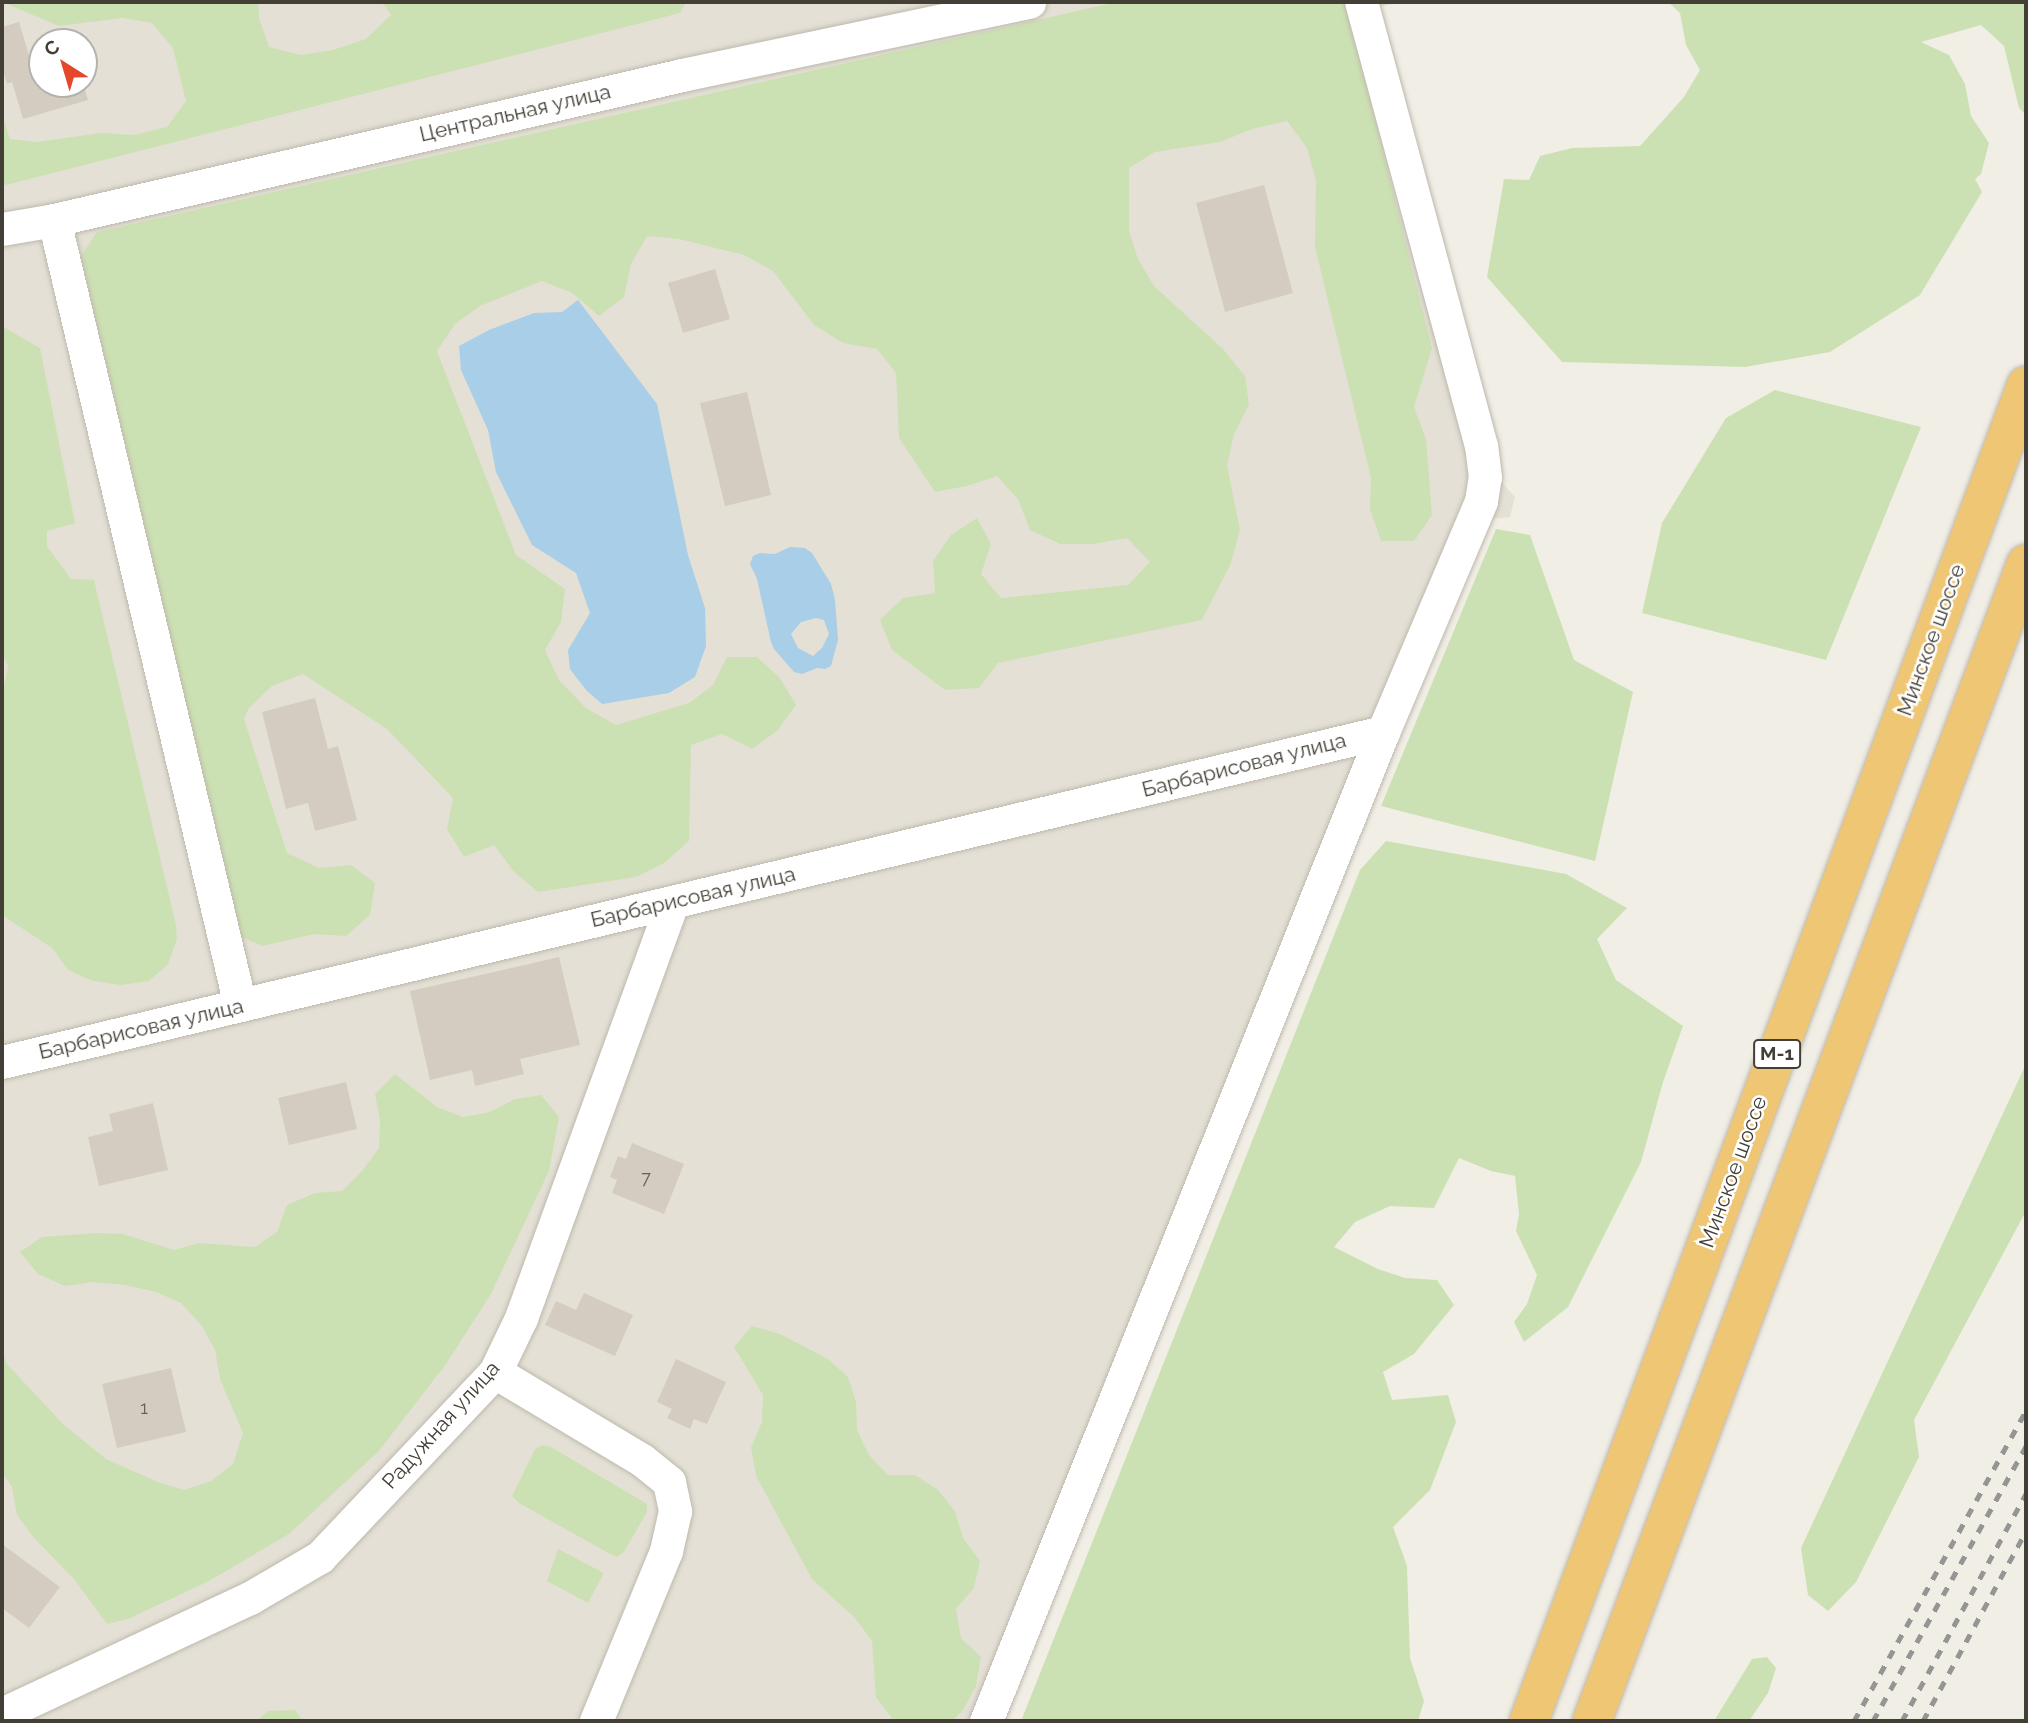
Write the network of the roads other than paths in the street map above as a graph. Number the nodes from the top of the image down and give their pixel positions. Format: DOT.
graph roads {
  1 [pos="1029,2"];
  2 [pos="1361,2"];
  3 [pos="54,220"];
  4 [pos="2,229"];
  5 [pos="2026,386"];
  6 [pos="2026,564"];
  7 [pos="1383,732"];
  8 [pos="672,902"];
  9 [pos="240,1005"];
  10 [pos="2,1062"];
  11 [pos="495,1371"];
  12 [pos="2,1714"];
  13 [pos="596,1721"];
  14 [pos="986,1721"];
  15 [pos="1529,1721"];
  16 [pos="1592,1721"];
  1 -- 3 [label="street, Центральная улица"];
  2 -- 7 [label="street"];
  3 -- 4 [label="street, Центральная улица"];
  3 -- 9 [label="street"];
  5 -- 15 [label="highway, Минское шоссе / М-1"];
  6 -- 16 [label="highway"];
  7 -- 8 [label="street, Барбарисовая улица"];
  7 -- 14 [label="street"];
  8 -- 9 [label="street, Барбарисовая улица"];
  8 -- 11 [label="street, Радужная улица"];
  9 -- 10 [label="street, Барбарисовая улица"];
  11 -- 12 [label="street, Радужная улица"];
  11 -- 13 [label="street"];
}
